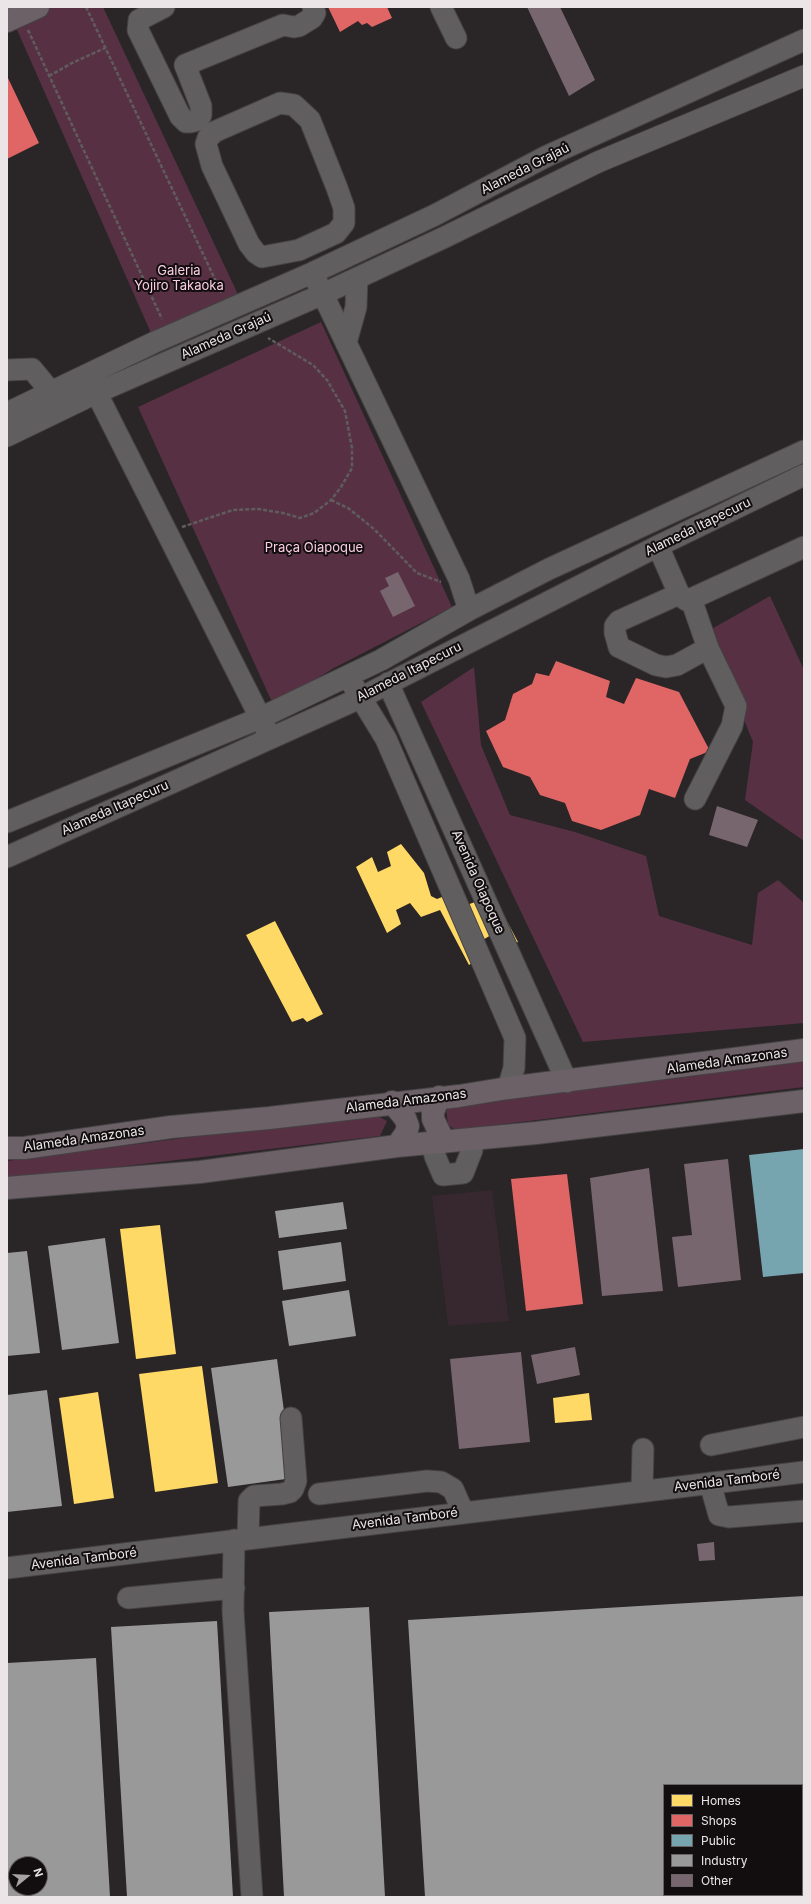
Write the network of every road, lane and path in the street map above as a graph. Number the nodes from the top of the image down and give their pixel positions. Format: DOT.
graph roads {
  1 [pos="86,7"];
  2 [pos="164,7"];
  3 [pos="313,7"];
  4 [pos="441,7"];
  5 [pos="22,14"];
  6 [pos="456,38"];
  7 [pos="803,43"];
  8 [pos="105,48"];
  9 [pos="49,76"];
  10 [pos="804,76"];
  11 [pos="617,125"];
  12 [pos="590,137"];
  13 [pos="626,150"];
  14 [pos="598,162"];
  15 [pos="435,215"];
  16 [pos="445,237"];
  17 [pos="299,250"];
  18 [pos="312,273"];
  19 [pos="357,278"];
  20 [pos="323,294"];
  21 [pos="230,309"];
  22 [pos="249,326"];
  23 [pos="170,336"];
  24 [pos="346,343"];
  25 [pos="7,370"];
  26 [pos="92,384"];
  27 [pos="51,392"];
  28 [pos="7,413"];
  29 [pos="7,436"];
  30 [pos="804,451"];
  31 [pos="804,475"];
  32 [pos="331,500"];
  33 [pos="165,532"];
  34 [pos="658,546"];
  35 [pos="804,547"];
  36 [pos="541,573"];
  37 [pos="459,579"];
  38 [pos="685,597"];
  39 [pos="551,601"];
  40 [pos="469,610"];
  41 [pos="708,648"];
  42 [pos="348,675"];
  43 [pos="388,683"];
  44 [pos="360,698"];
  45 [pos="260,718"];
  46 [pos="271,738"];
  47 [pos="695,799"];
  48 [pos="36,810"];
  49 [pos="7,822"];
  50 [pos="49,838"];
  51 [pos="7,857"];
  52 [pos="546,1033"];
  53 [pos="515,1038"];
  54 [pos="804,1050"];
  55 [pos="567,1082"];
  56 [pos="508,1088"];
  57 [pos="439,1097"];
  58 [pos="804,1101"];
  59 [pos="392,1102"];
  60 [pos="471,1140"];
  61 [pos="438,1143"];
  62 [pos="397,1146"];
  63 [pos="7,1148"];
  64 [pos="7,1188"];
  65 [pos="291,1418"];
  66 [pos="804,1427"];
  67 [pos="711,1445"];
  68 [pos="643,1449"];
  69 [pos="804,1472"];
  70 [pos="710,1482"];
  71 [pos="642,1490"];
  72 [pos="319,1494"];
  73 [pos="804,1511"];
  74 [pos="463,1512"];
  75 [pos="241,1539"];
  76 [pos="7,1568"];
  77 [pos="234,1588"];
  78 [pos="128,1598"];
  79 [pos="252,1897"];
  1 -- 8 [label="path"];
  2 -- 3 [label="street"];
  4 -- 6 [label="street"];
  5 -- 9 [label="path"];
  7 -- 11 [label="street, Alameda Grajaú"];
  8 -- 9 [label="path"];
  8 -- 21 [label="path"];
  9 -- 23 [label="path"];
  10 -- 13 [label="street, Alameda Grajaú"];
  11 -- 12 [label="street, Alameda Grajaú"];
  11 -- 13 [label="street"];
  12 -- 14 [label="street"];
  12 -- 15 [label="street, Alameda Grajaú"];
  13 -- 14 [label="street, Alameda Grajaú"];
  14 -- 16 [label="street, Alameda Grajaú"];
  15 -- 16 [label="street"];
  15 -- 18 [label="street, Alameda Grajaú"];
  16 -- 19 [label="street, Alameda Grajaú"];
  17 -- 17 [label="street"];
  17 -- 18 [label="street"];
  18 -- 20 [label="street"];
  18 -- 21 [label="street, Alameda Grajaú"];
  19 -- 20 [label="street, Alameda Grajaú"];
  19 -- 24 [label="street"];
  20 -- 22 [label="street, Alameda Grajaú"];
  20 -- 24 [label="street"];
  21 -- 23 [label="street, Alameda Grajaú"];
  22 -- 26 [label="street, Alameda Grajaú"];
  22 -- 32 [label="path"];
  23 -- 26 [label="street, Alameda Grajaú"];
  24 -- 37 [label="street"];
  25 -- 27 [label="street"];
  26 -- 27 [label="street, Alameda Grajaú"];
  26 -- 29 [label="street, Alameda Grajaú"];
  26 -- 33 [label="street"];
  27 -- 28 [label="street, Alameda Grajaú"];
  30 -- 36 [label="street, Alameda Itapecuru"];
  31 -- 34 [label="street, Alameda Itapecuru"];
  32 -- 33 [label="path"];
  32 -- 37 [label="path"];
  33 -- 45 [label="street"];
  34 -- 38 [label="street"];
  34 -- 39 [label="street, Alameda Itapecuru"];
  35 -- 38 [label="street"];
  36 -- 39 [label="street"];
  36 -- 40 [label="street, Alameda Itapecuru"];
  37 -- 40 [label="street"];
  38 -- 41 [label="street"];
  38 -- 41 [label="street"];
  39 -- 43 [label="street, Alameda Itapecuru"];
  40 -- 42 [label="street, Alameda Itapecuru"];
  41 -- 47 [label="street"];
  42 -- 44 [label="street, Avenida Oiapoque"];
  42 -- 45 [label="street, Alameda Itapecuru"];
  43 -- 44 [label="street, Alameda Itapecuru"];
  43 -- 52 [label="street, Avenida Oiapoque"];
  44 -- 46 [label="street, Alameda Itapecuru"];
  44 -- 53 [label="street, Avenida Oiapoque"];
  45 -- 46 [label="street"];
  45 -- 48 [label="street, Alameda Itapecuru"];
  46 -- 50 [label="street, Alameda Itapecuru"];
  48 -- 49 [label="street, Alameda Itapecuru"];
  48 -- 50 [label="street"];
  50 -- 51 [label="street, Alameda Itapecuru"];
  52 -- 53 [label="street"];
  52 -- 55 [label="street, Avenida Oiapoque"];
  53 -- 56 [label="street, Avenida Oiapoque"];
  54 -- 55 [label="main road, Alameda Amazonas"];
  55 -- 56 [label="main road, Alameda Amazonas"];
  56 -- 57 [label="main road, Alameda Amazonas"];
  57 -- 59 [label="main road, Alameda Amazonas"];
  57 -- 61 [label="main road"];
  58 -- 60 [label="main road"];
  59 -- 62 [label="main road"];
  59 -- 63 [label="main road, Alameda Amazonas"];
  60 -- 61 [label="main road"];
  60 -- 61 [label="street"];
  61 -- 62 [label="main road"];
  62 -- 64 [label="main road"];
  65 -- 75 [label="street"];
  66 -- 67 [label="street"];
  68 -- 71 [label="street"];
  69 -- 70 [label="street, Avenida Tamboré"];
  70 -- 71 [label="street, Avenida Tamboré"];
  70 -- 73 [label="street"];
  71 -- 74 [label="street, Avenida Tamboré"];
  72 -- 74 [label="street"];
  74 -- 75 [label="street, Avenida Tamboré"];
  75 -- 76 [label="street, Avenida Tamboré"];
  75 -- 77 [label="street"];
  77 -- 78 [label="street"];
  77 -- 79 [label="street"];
}
